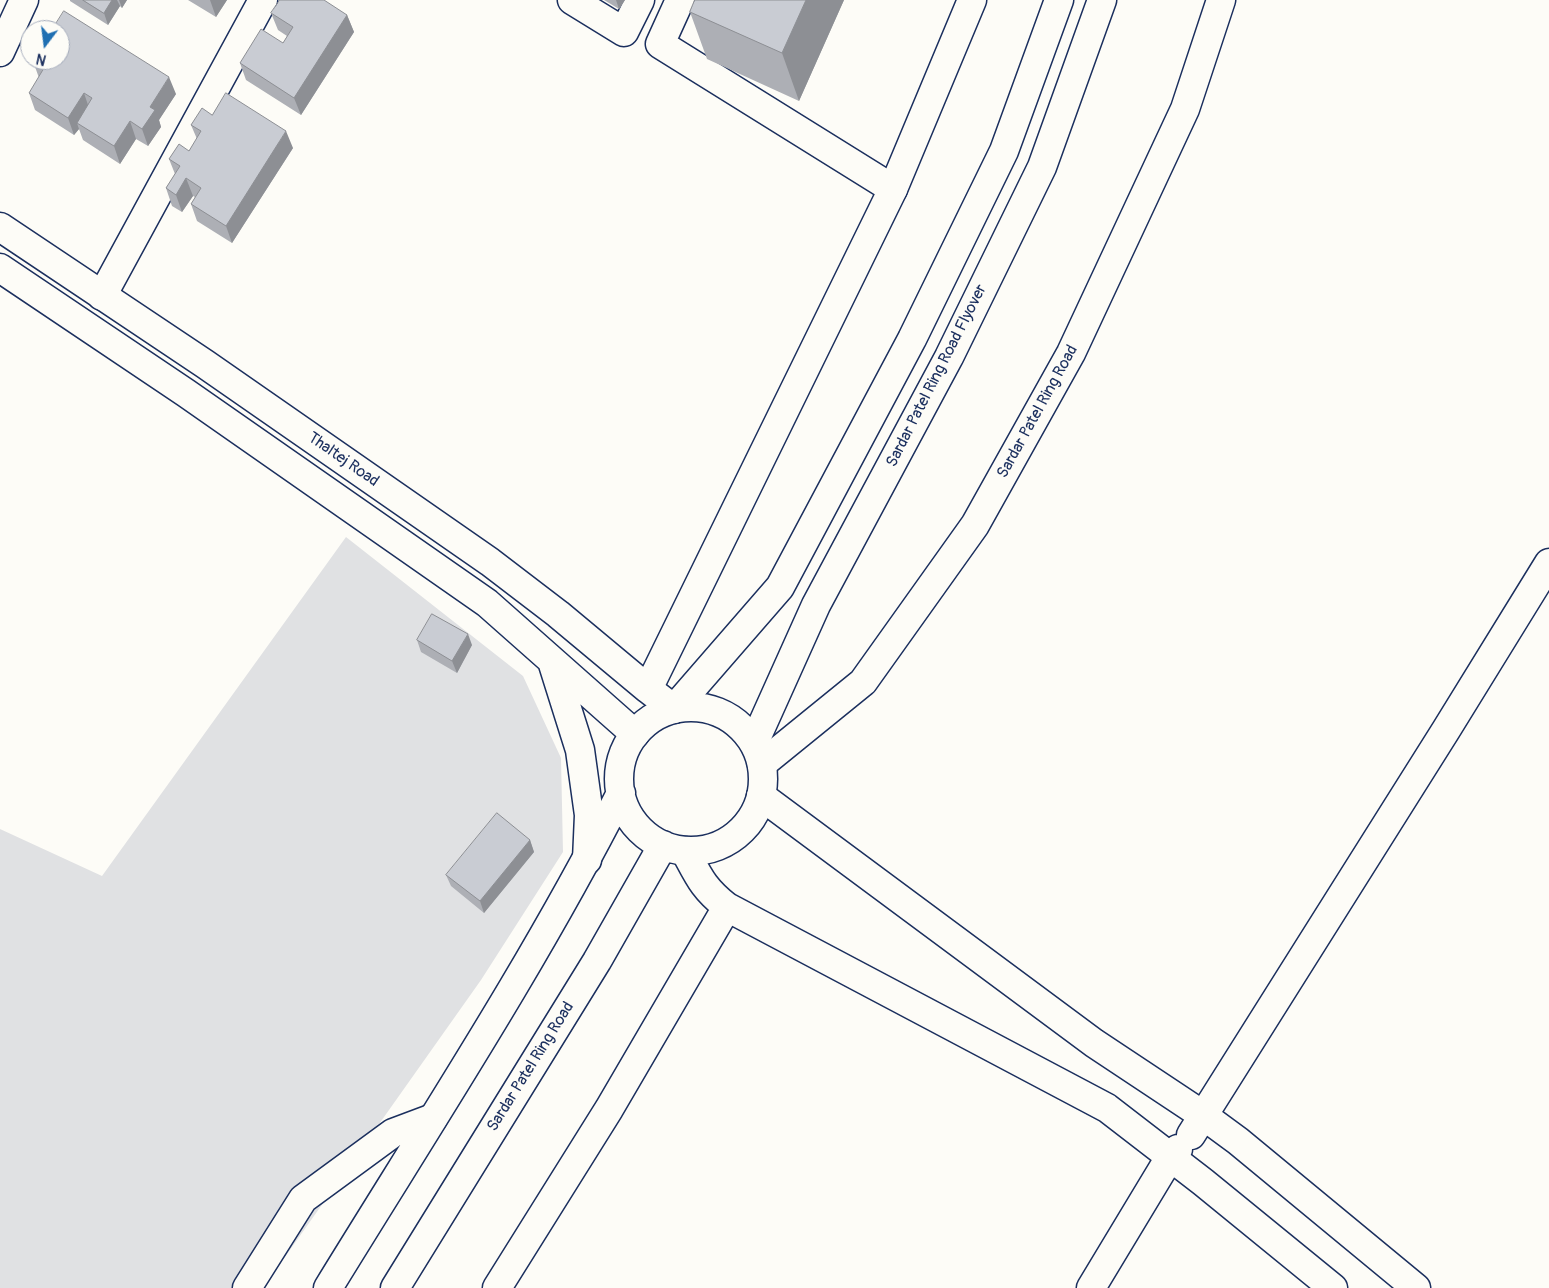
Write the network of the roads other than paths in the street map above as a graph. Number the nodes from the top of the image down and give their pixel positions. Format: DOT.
graph roads {
  1 [pos="24,0"];
  2 [pos="263,0"];
  3 [pos="572,0"];
  4 [pos="640,0"];
  5 [pos="680,0"];
  6 [pos="972,0"];
  7 [pos="1059,0"];
  8 [pos="1102,0"];
  9 [pos="1221,0"];
  10 [pos="0,52"];
  11 [pos="893,189"];
  12 [pos="0,227"];
  13 [pos="0,268"];
  14 [pos="102,296"];
  15 [pos="1549,563"];
  16 [pos="552,661"];
  17 [pos="648,689"];
  18 [pos="674,709"];
  19 [pos="634,734"];
  20 [pos="758,754"];
  21 [pos="621,794"];
  22 [pos="761,796"];
  23 [pos="674,848"];
  24 [pos="587,860"];
  25 [pos="727,907"];
  26 [pos="433,1118"];
  27 [pos="1186,1139"];
  28 [pos="247,1288"];
  29 [pos="328,1288"];
  30 [pos="395,1288"];
  31 [pos="497,1288"];
  32 [pos="1091,1288"];
  33 [pos="1333,1288"];
  34 [pos="1416,1288"];
  1 -- 10 [label="main road"];
  2 -- 14 [label="main road"];
  3 -- 4 [label="main road"];
  5 -- 11 [label="main road"];
  6 -- 11 [label="main road"];
  7 -- 18 [label="main road"];
  8 -- 20 [label="main road, Sardar Patel Ring Road Flyover"];
  9 -- 20 [label="main road, Sardar Patel Ring Road"];
  11 -- 17 [label="main road"];
  12 -- 14 [label="main road, Thaltej Road"];
  13 -- 16 [label="main road"];
  14 -- 17 [label="main road, Thaltej Road"];
  15 -- 27 [label="main road"];
  16 -- 19 [label="main road"];
  16 -- 24 [label="main road"];
  17 -- 18 [label="main road, Thaltej Road"];
  18 -- 19 [label="main road"];
  18 -- 20 [label="main road"];
  19 -- 21 [label="main road"];
  20 -- 22 [label="main road"];
  21 -- 23 [label="main road"];
  21 -- 24 [label="main road"];
  22 -- 23 [label="main road"];
  22 -- 27 [label="main road"];
  23 -- 25 [label="main road"];
  23 -- 30 [label="main road, Sardar Patel Ring Road"];
  24 -- 26 [label="main road"];
  25 -- 27 [label="main road"];
  25 -- 31 [label="main road"];
  26 -- 28 [label="main road"];
  26 -- 29 [label="main road"];
  27 -- 32 [label="main road"];
  27 -- 33 [label="main road"];
  27 -- 34 [label="main road"];
}
